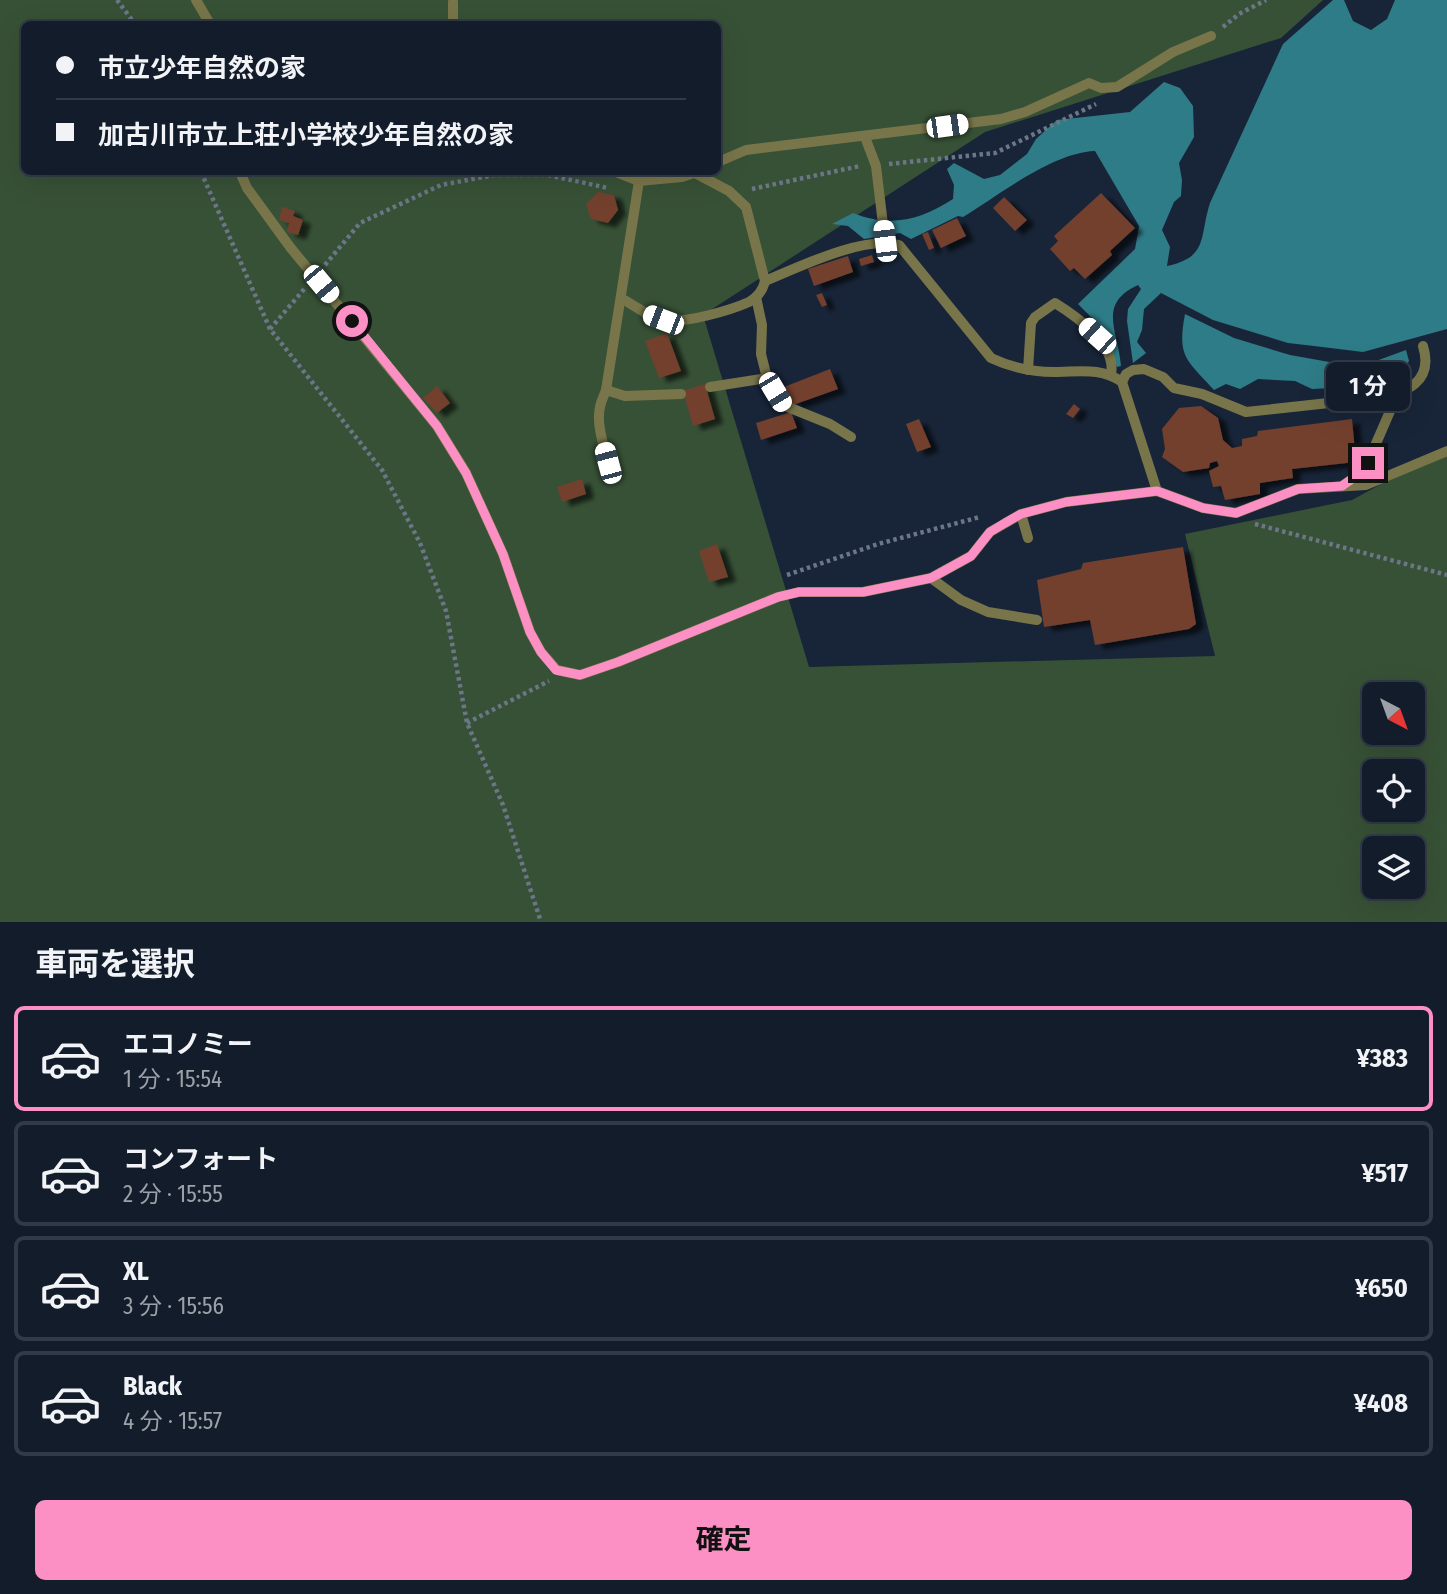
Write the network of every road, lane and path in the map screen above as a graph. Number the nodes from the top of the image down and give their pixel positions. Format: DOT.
graph roads {
  1 [pos="117,0"];
  2 [pos="196,0"];
  3 [pos="453,2"];
  4 [pos="133,21"];
  5 [pos="208,21"];
  6 [pos="453,21"];
  7 [pos="1211,36"];
  8 [pos="866,137"];
  9 [pos="721,161"];
  10 [pos="202,175"];
  11 [pos="241,175"];
  12 [pos="624,175"];
  13 [pos="688,175"];
  14 [pos="701,175"];
  15 [pos="639,181"];
  16 [pos="885,241"];
  17 [pos="765,281"];
  18 [pos="756,297"];
  19 [pos="621,298"];
  20 [pos="1423,346"];
  21 [pos="1028,370"];
  22 [pos="1111,374"];
  23 [pos="767,378"];
  24 [pos="1122,382"];
  25 [pos="710,387"];
  26 [pos="606,390"];
  27 [pos="681,394"];
  28 [pos="1397,395"];
  29 [pos="851,437"];
  30 [pos="1447,451"];
  31 [pos="606,475"];
  32 [pos="1342,486"];
  33 [pos="1157,491"];
  34 [pos="1021,514"];
  35 [pos="1028,538"];
  36 [pos="931,578"];
  37 [pos="1037,620"];
  38 [pos="541,922"];
  1 -- 4 [label="path"];
  2 -- 5 [label="lane"];
  3 -- 6 [label="lane"];
  7 -- 8 [label="lane"];
  8 -- 9 [label="lane"];
  8 -- 16 [label="lane"];
  10 -- 38 [label="path"];
  11 -- 36 [label="lane"];
  12 -- 15 [label="lane"];
  13 -- 15 [label="lane"];
  14 -- 17 [label="lane"];
  15 -- 19 [label="lane"];
  16 -- 17 [label="lane"];
  16 -- 21 [label="lane"];
  17 -- 18 [label="lane"];
  18 -- 19 [label="lane"];
  18 -- 23 [label="lane"];
  19 -- 26 [label="lane"];
  20 -- 28 [label="lane"];
  21 -- 22 [label="lane"];
  21 -- 22 [label="lane"];
  22 -- 24 [label="lane"];
  23 -- 25 [label="lane"];
  23 -- 29 [label="lane"];
  24 -- 28 [label="lane"];
  24 -- 33 [label="lane"];
  26 -- 27 [label="lane"];
  26 -- 31 [label="lane"];
  28 -- 32 [label="lane"];
  30 -- 32 [label="lane"];
  32 -- 33 [label="lane"];
  33 -- 34 [label="lane"];
  34 -- 35 [label="lane"];
  34 -- 36 [label="lane"];
  36 -- 37 [label="lane"];
}
